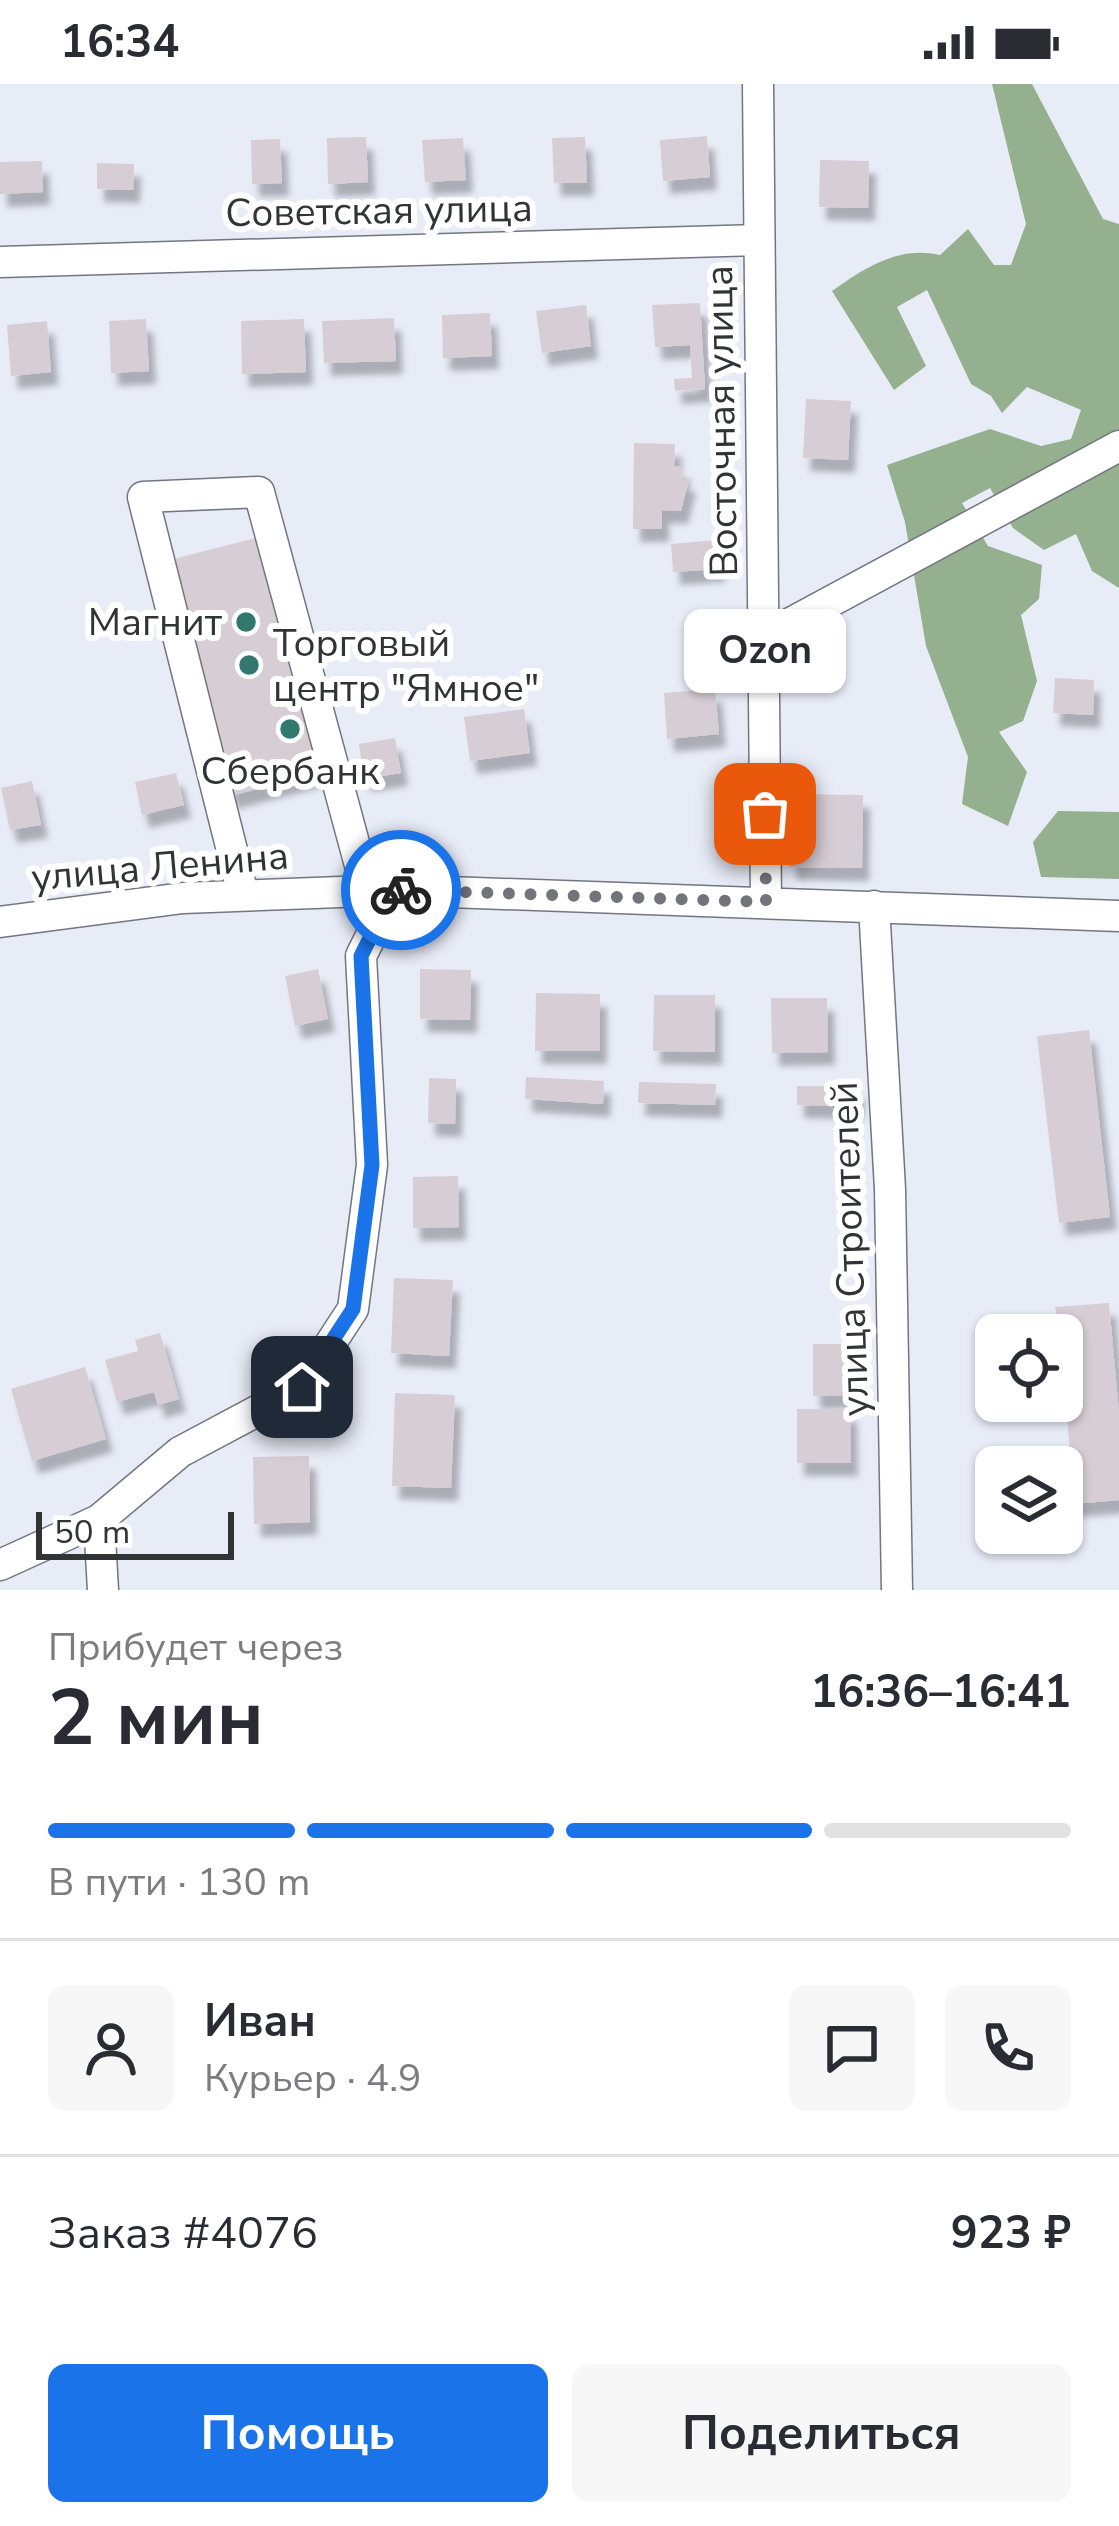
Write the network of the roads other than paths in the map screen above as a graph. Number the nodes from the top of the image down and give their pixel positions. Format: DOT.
graph roads {
  1 [pos="758,84"];
  2 [pos="759,240"];
  3 [pos="0,262"];
  4 [pos="1119,446"];
  5 [pos="764,638"];
  6 [pos="380,890"];
  7 [pos="243,894"];
  8 [pos="766,902"];
  9 [pos="874,906"];
  10 [pos="1119,916"];
  11 [pos="0,922"];
  12 [pos="99,1520"];
  13 [pos="0,1565"];
  14 [pos="104,1590"];
  15 [pos="897,1590"];
  1 -- 2 [label="street, Восточная улица"];
  2 -- 3 [label="street, Советская улица"];
  2 -- 5 [label="street, Восточная улица"];
  4 -- 5 [label="street"];
  5 -- 8 [label="street, Восточная улица"];
  6 -- 7 [label="street, улица Ленина"];
  6 -- 7 [label="street"];
  6 -- 8 [label="street, улица Ленина"];
  6 -- 12 [label="street"];
  7 -- 11 [label="street, улица Ленина"];
  8 -- 9 [label="street, улица Ленина"];
  9 -- 10 [label="street, улица Ленина"];
  9 -- 15 [label="street, улица Строителей"];
  12 -- 13 [label="street"];
  12 -- 14 [label="street"];
}
